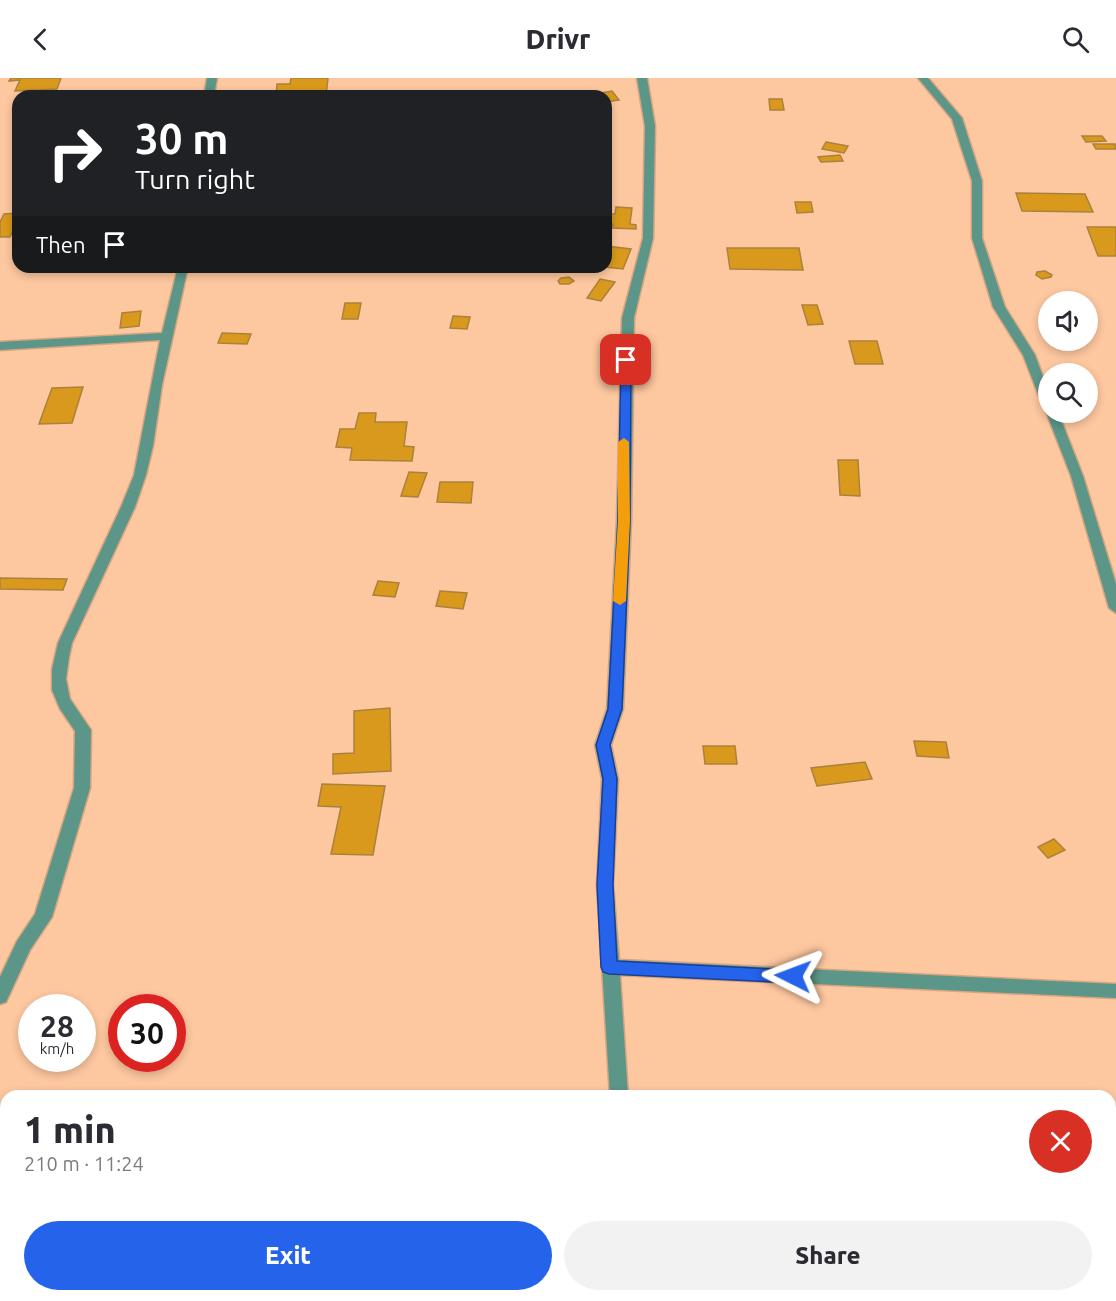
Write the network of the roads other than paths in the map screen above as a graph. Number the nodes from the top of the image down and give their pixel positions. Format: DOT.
graph roads {
  1 [pos="642,78"];
  2 [pos="923,78"];
  3 [pos="182,273"];
  4 [pos="169,336"];
  5 [pos="0,346"];
  6 [pos="1038,378"];
  7 [pos="1056,423"];
  8 [pos="1116,608"];
  9 [pos="609,967"];
  10 [pos="1116,991"];
  11 [pos="0,997"];
  12 [pos="619,1090"];
  1 -- 9 [label="street"];
  2 -- 6 [label="street"];
  3 -- 4 [label="street"];
  4 -- 5 [label="street"];
  4 -- 11 [label="street"];
  7 -- 8 [label="street"];
  9 -- 10 [label="street"];
  9 -- 12 [label="street"];
}
